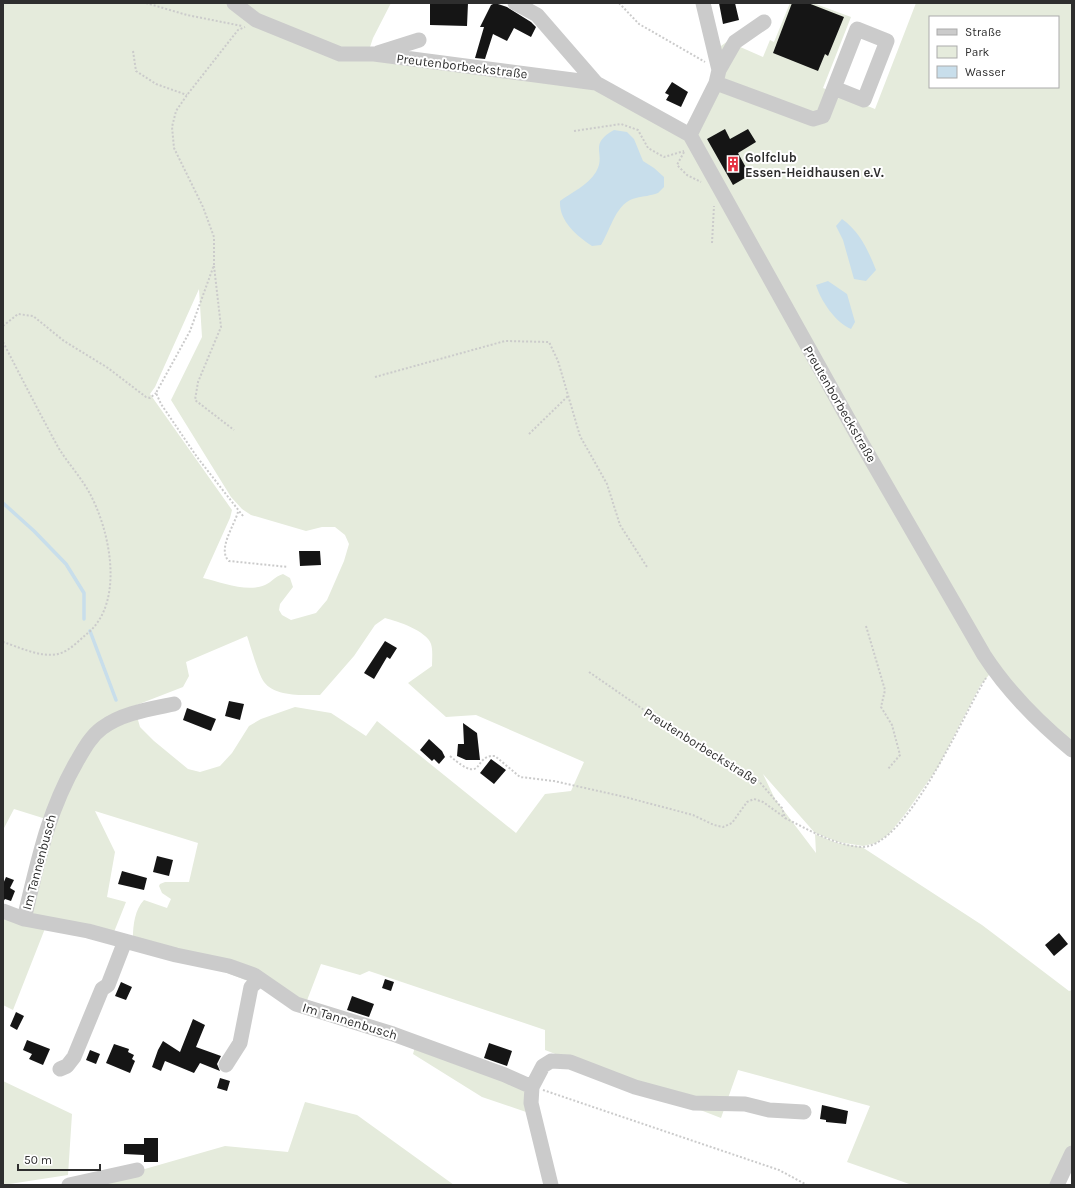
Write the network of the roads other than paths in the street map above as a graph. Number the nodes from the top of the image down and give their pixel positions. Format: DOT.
graph roads {
  1 [pos="234,3"];
  2 [pos="515,3"];
  3 [pos="703,3"];
  4 [pos="764,22"];
  5 [pos="419,40"];
  6 [pos="374,54"];
  7 [pos="718,77"];
  8 [pos="596,83"];
  9 [pos="834,88"];
  10 [pos="690,135"];
  11 [pos="174,704"];
  12 [pos="1072,750"];
  13 [pos="3,911"];
  14 [pos="24,919"];
  15 [pos="125,940"];
  16 [pos="260,979"];
  17 [pos="108,986"];
  18 [pos="93,1040"];
  19 [pos="226,1065"];
  20 [pos="60,1069"];
  21 [pos="532,1088"];
  22 [pos="804,1112"];
  23 [pos="1072,1153"];
  24 [pos="136,1170"];
  25 [pos="69,1185"];
  26 [pos="551,1185"];
  27 [pos="1057,1185"];
  1 -- 6 [label="street, Preutenborbeckstraße"];
  2 -- 8 [label="street"];
  3 -- 7 [label="street"];
  4 -- 7 [label="street"];
  5 -- 6 [label="street"];
  6 -- 8 [label="street, Preutenborbeckstraße"];
  7 -- 9 [label="street"];
  7 -- 10 [label="street"];
  8 -- 10 [label="street, Preutenborbeckstraße"];
  9 -- 9 [label="street"];
  10 -- 12 [label="street, Preutenborbeckstraße"];
  11 -- 14 [label="street, Im Tannenbusch"];
  13 -- 14 [label="street, Im Tannenbusch"];
  14 -- 15 [label="street, Im Tannenbusch"];
  15 -- 16 [label="street, Im Tannenbusch"];
  15 -- 17 [label="street"];
  16 -- 19 [label="street"];
  16 -- 21 [label="street, Im Tannenbusch"];
  17 -- 18 [label="street"];
  17 -- 20 [label="street"];
  21 -- 22 [label="street"];
  21 -- 26 [label="street"];
  23 -- 27 [label="street"];
  24 -- 25 [label="street"];
}
